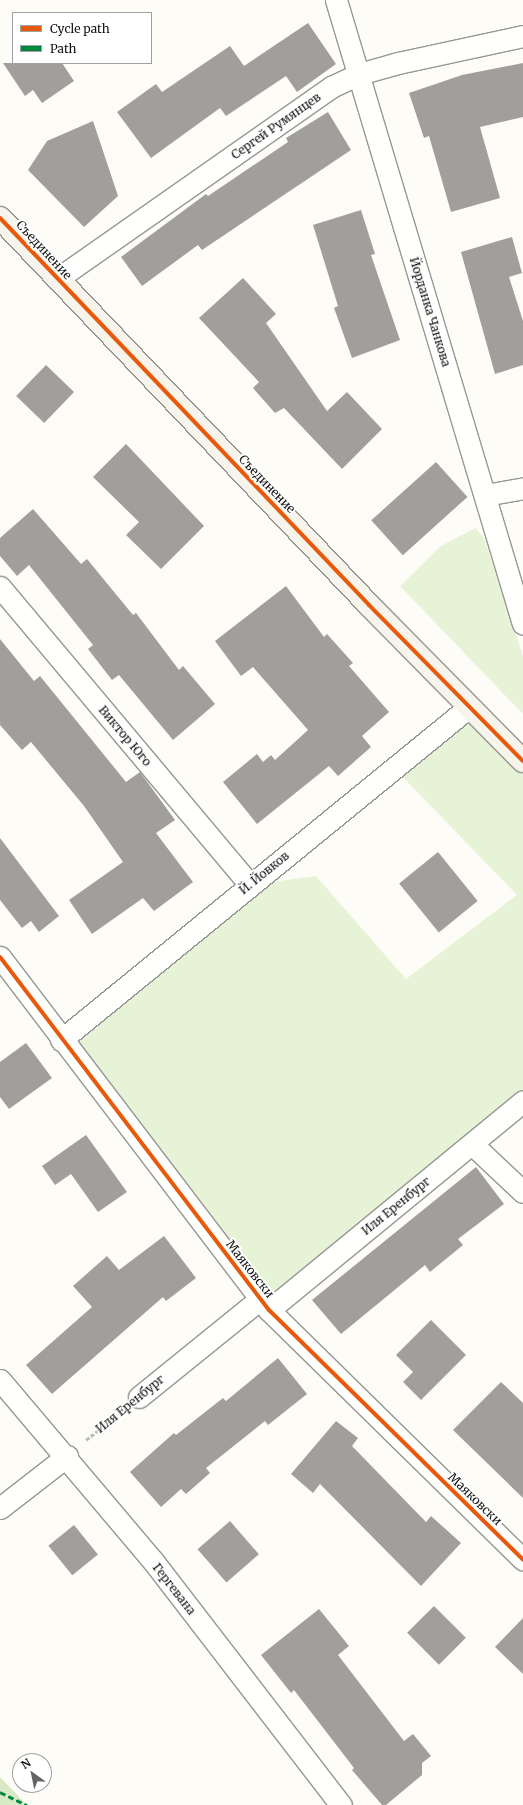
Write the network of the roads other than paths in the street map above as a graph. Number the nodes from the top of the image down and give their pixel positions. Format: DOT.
graph roads {
  1 [pos="336,0"];
  2 [pos="523,36"];
  3 [pos="359,74"];
  4 [pos="0,218"];
  5 [pos="57,279"];
  6 [pos="523,488"];
  7 [pos="485,495"];
  8 [pos="0,587"];
  9 [pos="523,624"];
  10 [pos="469,708"];
  11 [pos="523,761"];
  12 [pos="250,885"];
  13 [pos="0,957"];
  14 [pos="61,1040"];
  15 [pos="523,1102"];
  16 [pos="472,1144"];
  17 [pos="523,1192"];
  18 [pos="264,1304"];
  19 [pos="0,1380"];
  20 [pos="139,1397"];
  21 [pos="66,1456"];
  22 [pos="0,1508"];
  23 [pos="523,1560"];
  24 [pos="341,1805"];
  1 -- 3 [label="street, Йорданка Чанкова"];
  2 -- 3 [label="street, Сергей Румянцев"];
  3 -- 5 [label="street, Сергей Румянцев"];
  3 -- 7 [label="street, Йорданка Чанкова"];
  4 -- 5 [label="street, Съединение"];
  5 -- 10 [label="street, Съединение"];
  6 -- 7 [label="street"];
  7 -- 9 [label="street, Йорданка Чанкова"];
  8 -- 12 [label="street, Виктор Юго"];
  10 -- 11 [label="street, Съединение"];
  10 -- 12 [label="street, Й. Йовков"];
  12 -- 14 [label="street, Й. Йовков"];
  13 -- 14 [label="street, Маяковски"];
  14 -- 18 [label="street, Маяковски"];
  15 -- 16 [label="street, Иля Еренбург"];
  16 -- 17 [label="street"];
  16 -- 18 [label="street, Иля Еренбург"];
  18 -- 20 [label="street, Иля Еренбург"];
  18 -- 23 [label="street, Маяковски"];
  19 -- 21 [label="street, Гергевана"];
  21 -- 22 [label="street"];
  21 -- 24 [label="street, Гергевана"];
}
